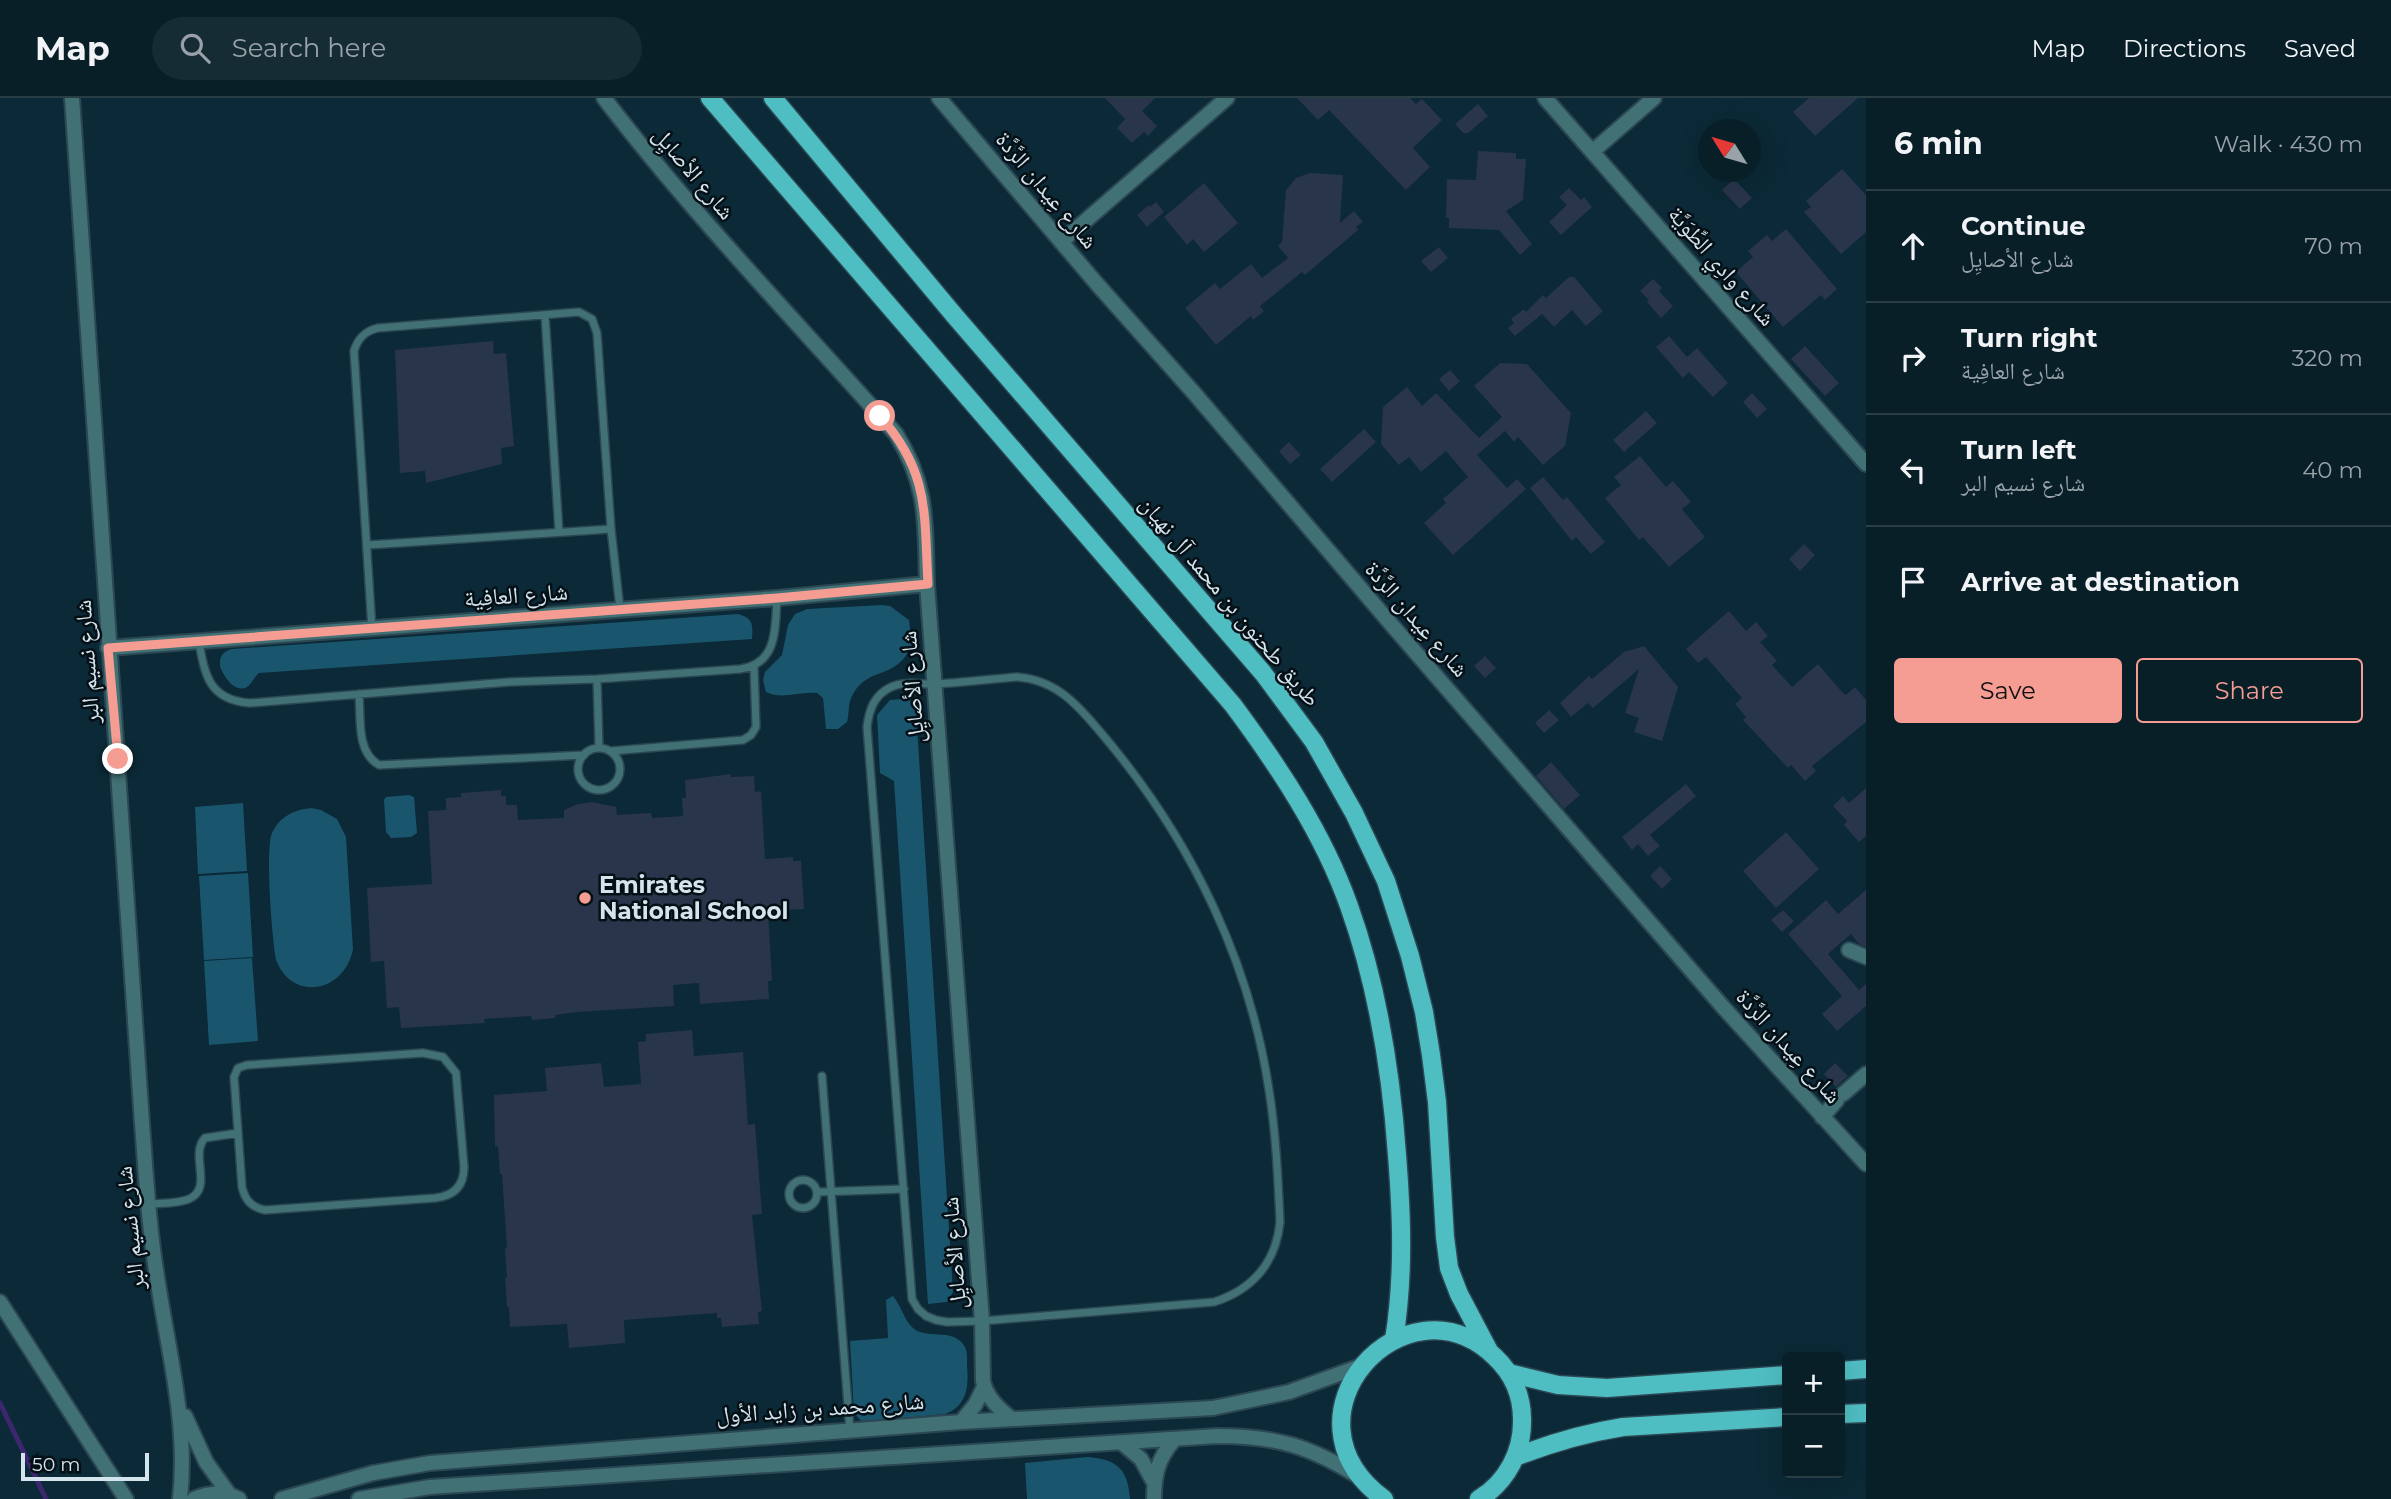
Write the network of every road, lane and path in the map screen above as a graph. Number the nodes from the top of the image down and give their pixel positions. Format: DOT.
graph roads {
  1 [pos="72,98"];
  2 [pos="604,98"];
  3 [pos="710,98"];
  4 [pos="773,98"];
  5 [pos="939,98"];
  6 [pos="1227,98"];
  7 [pos="1545,98"];
  8 [pos="1654,98"];
  9 [pos="1592,152"];
  10 [pos="1060,242"];
  11 [pos="545,315"];
  12 [pos="1866,464"];
  13 [pos="611,528"];
  14 [pos="559,532"];
  15 [pos="368,545"];
  16 [pos="928,584"];
  17 [pos="777,598"];
  18 [pos="620,610"];
  19 [pos="372,629"];
  20 [pos="200,642"];
  21 [pos="108,648"];
  22 [pos="754,666"];
  23 [pos="597,679"];
  24 [pos="935,684"];
  25 [pos="359,694"];
  26 [pos="599,748"];
  27 [pos="611,751"];
  28 [pos="584,755"];
  29 [pos="1849,950"];
  30 [pos="1866,957"];
  31 [pos="1866,1074"];
  32 [pos="822,1076"];
  33 [pos="1822,1117"];
  34 [pos="238,1133"];
  35 [pos="1866,1164"];
  36 [pos="904,1189"];
  37 [pos="830,1191"];
  38 [pos="817,1192"];
  39 [pos="149,1204"];
  40 [pos="0,1302"];
  41 [pos="982,1321"];
  42 [pos="1394,1340"];
  43 [pos="1489,1351"];
  44 [pos="1361,1366"];
  45 [pos="1866,1369"];
  46 [pos="1845,1371"];
  47 [pos="1509,1373"];
  48 [pos="1782,1375"];
  49 [pos="984,1387"];
  50 [pos="176,1388"];
  51 [pos="1866,1413"];
  52 [pos="1845,1414"];
  53 [pos="1782,1417"];
  54 [pos="1012,1419"];
  55 [pos="961,1422"];
  56 [pos="850,1430"];
  57 [pos="1174,1440"];
  58 [pos="1122,1443"];
  59 [pos="1515,1457"];
  60 [pos="1153,1481"];
  61 [pos="1373,1491"];
  62 [pos="1485,1497"];
  63 [pos="237,1498"];
  64 [pos="126,1499"];
  65 [pos="180,1499"];
  66 [pos="194,1499"];
  67 [pos="282,1499"];
  68 [pos="359,1499"];
  69 [pos="1154,1499"];
  1 -- 21 [label="street, شارع نسيم البر"];
  2 -- 16 [label="street, شارع الأصايِل"];
  3 -- 42 [label="main road"];
  4 -- 43 [label="main road, طريق طحنون بن محمد آل نهيان"];
  5 -- 10 [label="street, شارع عِيدان الرَّدَّة"];
  6 -- 10 [label="street"];
  7 -- 9 [label="street, شارع وادِي الطِّوَيَّة"];
  8 -- 9 [label="street"];
  9 -- 12 [label="street, شارع وادِي الطِّوَيَّة"];
  10 -- 33 [label="street, شارع عِيدان الرَّدَّة"];
  11 -- 13 [label="lane"];
  11 -- 14 [label="lane"];
  11 -- 15 [label="lane"];
  13 -- 14 [label="lane"];
  13 -- 18 [label="lane"];
  14 -- 15 [label="lane"];
  15 -- 19 [label="lane"];
  16 -- 17 [label="street, شارع العافِية"];
  16 -- 24 [label="street, شارع الأصايِل"];
  17 -- 18 [label="street, شارع العافِية"];
  17 -- 22 [label="lane"];
  18 -- 19 [label="street, شارع العافِية"];
  19 -- 20 [label="street, شارع العافِية"];
  20 -- 21 [label="street, شارع العافِية"];
  20 -- 25 [label="lane"];
  21 -- 39 [label="street, شارع نسيم البر"];
  22 -- 23 [label="lane"];
  22 -- 27 [label="lane"];
  23 -- 25 [label="lane"];
  23 -- 26 [label="lane"];
  24 -- 36 [label="lane"];
  24 -- 41 [label="street, شارع الأصايِل"];
  24 -- 41 [label="lane"];
  25 -- 28 [label="lane"];
  26 -- 27 [label="lane"];
  26 -- 28 [label="lane"];
  27 -- 28 [label="lane"];
  29 -- 30 [label="street"];
  31 -- 33 [label="street"];
  32 -- 37 [label="lane"];
  33 -- 35 [label="street, شارع عِيدان الرَّدَّة"];
  34 -- 34 [label="lane"];
  34 -- 39 [label="lane"];
  36 -- 37 [label="lane"];
  36 -- 41 [label="lane"];
  37 -- 38 [label="lane"];
  37 -- 56 [label="lane"];
  38 -- 38 [label="lane"];
  39 -- 50 [label="street, شارع نسيم البر"];
  40 -- 64 [label="street"];
  41 -- 49 [label="street, شارع الأصايِل"];
  42 -- 43 [label="main road"];
  42 -- 44 [label="main road"];
  43 -- 47 [label="main road"];
  44 -- 54 [label="street, شارع محمد بن زايد الأول"];
  44 -- 61 [label="main road"];
  45 -- 46 [label="main road"];
  47 -- 48 [label="main road"];
  47 -- 59 [label="main road"];
  49 -- 54 [label="street"];
  49 -- 55 [label="street"];
  50 -- 63 [label="street, شارع نسيم البر"];
  50 -- 65 [label="street, شارع نسيم البر"];
  51 -- 52 [label="main road"];
  53 -- 59 [label="main road"];
  54 -- 55 [label="street, شارع محمد بن زايد الأول"];
  55 -- 56 [label="street, شارع محمد بن زايد الأول"];
  56 -- 67 [label="street, شارع محمد بن زايد الأول"];
  57 -- 58 [label="street"];
  57 -- 60 [label="street"];
  57 -- 61 [label="street"];
  58 -- 60 [label="street"];
  58 -- 68 [label="street"];
  59 -- 62 [label="main road"];
  60 -- 69 [label="street"];
  63 -- 66 [label="street"];
}
